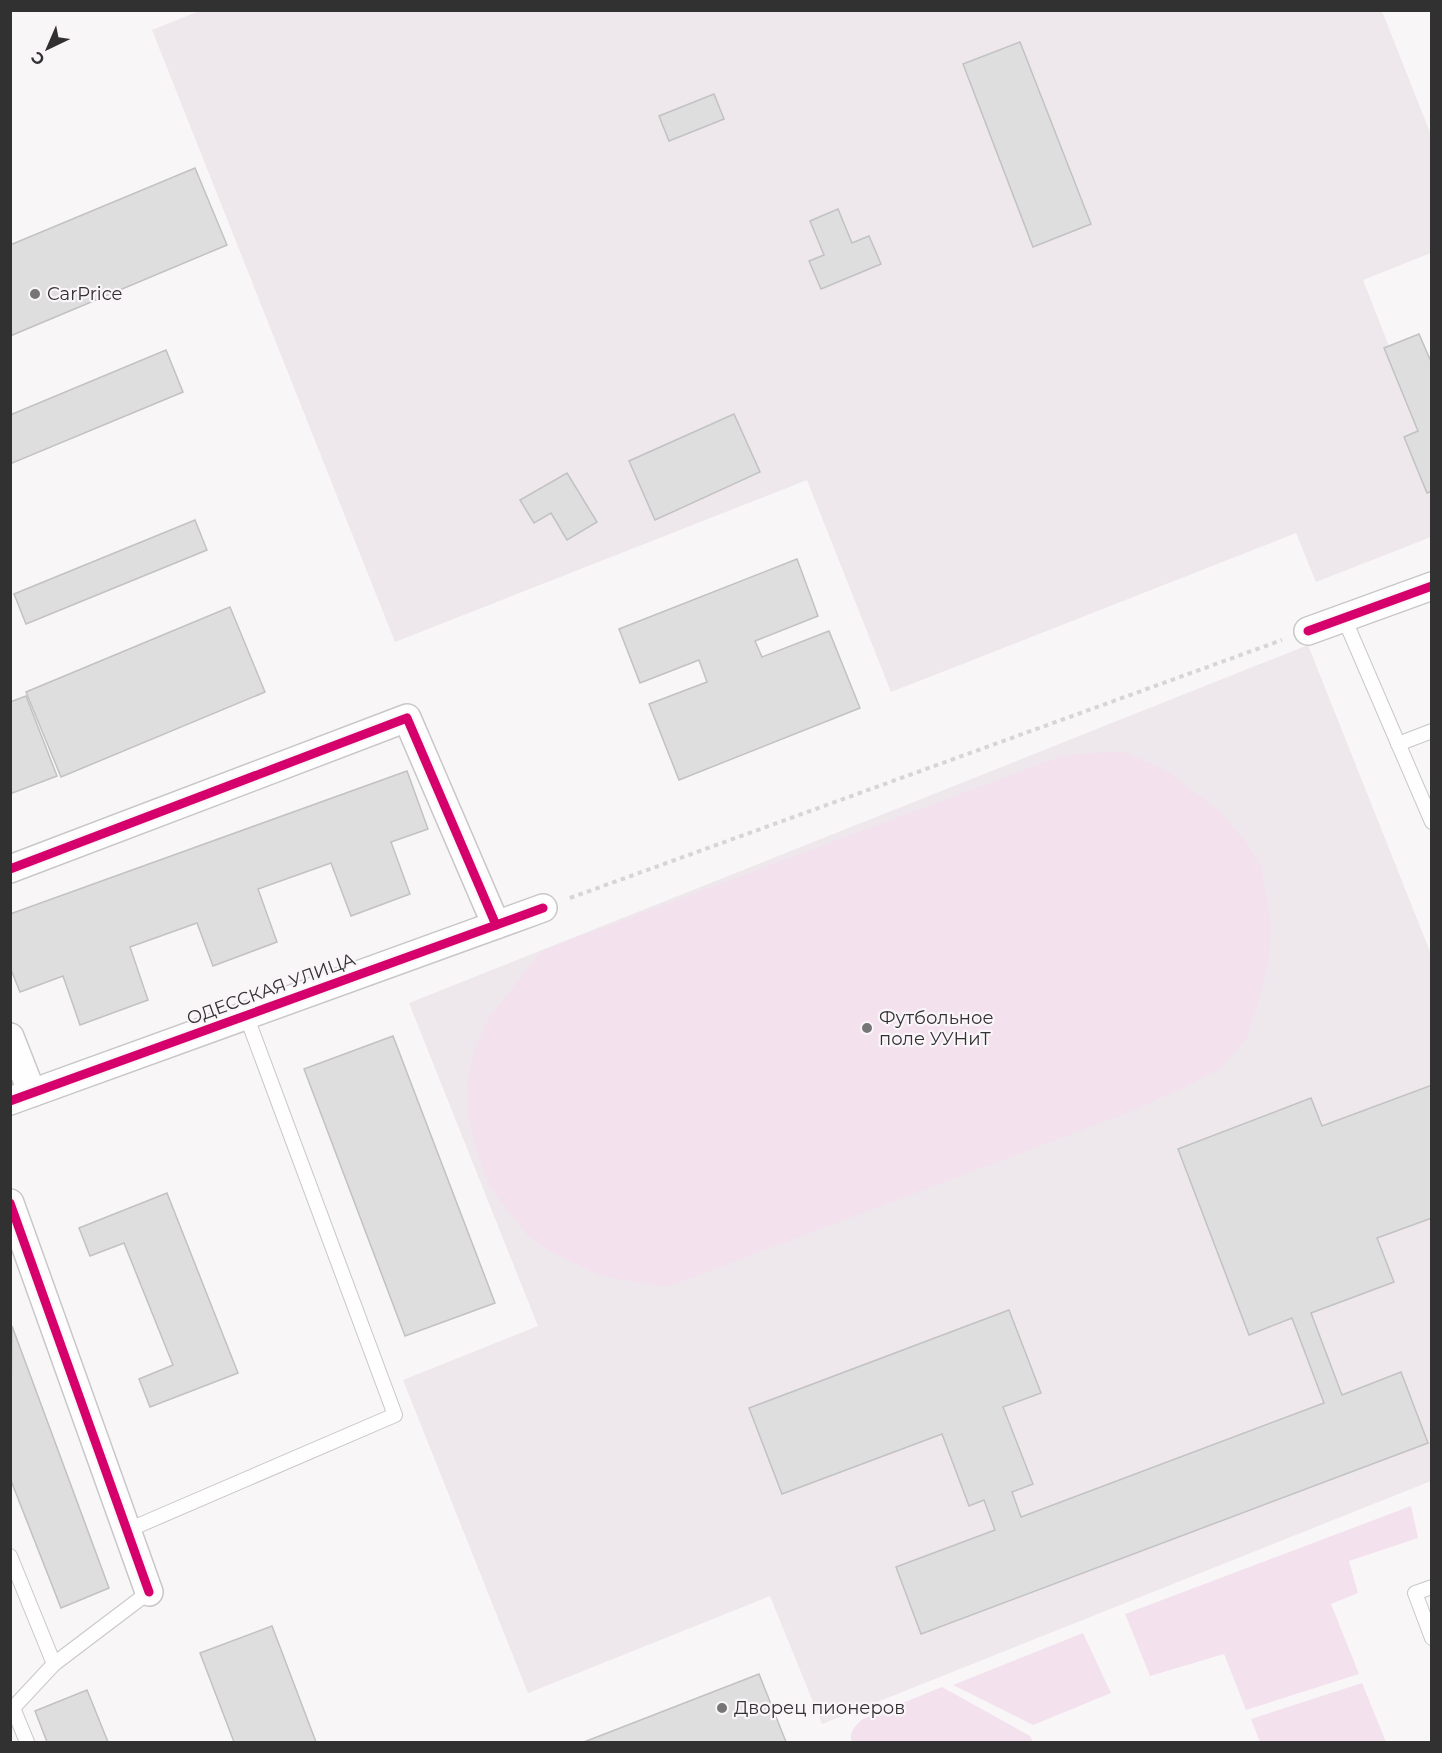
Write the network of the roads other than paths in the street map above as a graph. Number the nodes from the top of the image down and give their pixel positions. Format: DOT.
graph roads {
  1 [pos="1431,586"];
  2 [pos="1344,618"];
  3 [pos="1308,631"];
  4 [pos="1431,731"];
  5 [pos="1398,744"];
  6 [pos="1431,822"];
  7 [pos="10,869"];
  8 [pos="543,908"];
  9 [pos="496,925"];
  10 [pos="246,1015"];
  11 [pos="10,1036"];
  12 [pos="21,1097"];
  13 [pos="10,1203"];
  14 [pos="128,1530"];
  15 [pos="10,1556"];
  16 [pos="1431,1587"];
  17 [pos="149,1592"];
  18 [pos="1431,1638"];
  19 [pos="54,1664"];
  20 [pos="27,1743"];
  1 -- 2 [label="street"];
  2 -- 3 [label="street"];
  2 -- 5 [label="lane"];
  4 -- 5 [label="lane"];
  5 -- 6 [label="lane"];
  7 -- 9 [label="street"];
  8 -- 9 [label="street, ОДЕССКАЯ УЛИЦА"];
  9 -- 10 [label="street, ОДЕССКАЯ УЛИЦА"];
  10 -- 12 [label="street, ОДЕССКАЯ УЛИЦА"];
  10 -- 14 [label="lane"];
  11 -- 12 [label="street"];
  13 -- 14 [label="street"];
  14 -- 17 [label="street"];
  15 -- 19 [label="lane"];
  16 -- 18 [label="lane"];
  17 -- 19 [label="lane"];
  19 -- 20 [label="lane"];
}
